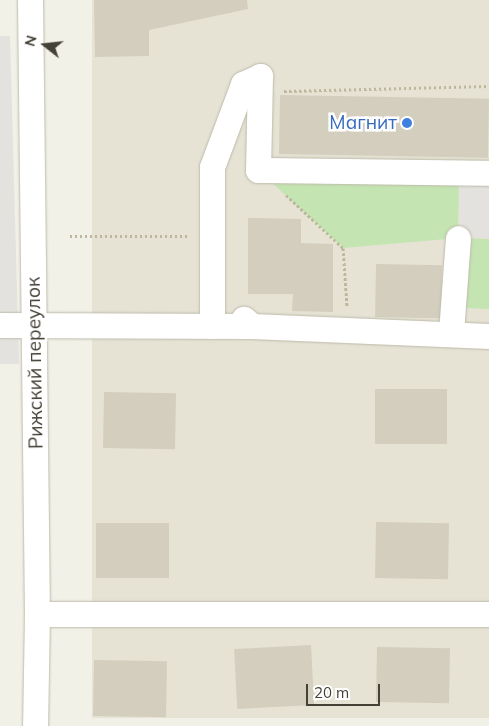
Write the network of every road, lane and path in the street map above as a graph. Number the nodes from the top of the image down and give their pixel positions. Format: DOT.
graph roads {
  1 [pos="30,0"];
  2 [pos="489,86"];
  3 [pos="257,92"];
  4 [pos="258,170"];
  5 [pos="489,173"];
  6 [pos="212,235"];
  7 [pos="70,236"];
  8 [pos="458,238"];
  9 [pos="0,324"];
  10 [pos="35,324"];
  11 [pos="212,326"];
  12 [pos="348,330"];
  13 [pos="450,333"];
  14 [pos="489,336"];
  15 [pos="37,614"];
  16 [pos="489,614"];
  17 [pos="36,726"];
  1 -- 10 [label="street, Рижский переулок"];
  2 -- 3 [label="path"];
  3 -- 4 [label="street"];
  3 -- 6 [label="street"];
  4 -- 5 [label="street"];
  4 -- 12 [label="path"];
  6 -- 7 [label="path"];
  6 -- 11 [label="street"];
  8 -- 13 [label="street"];
  9 -- 10 [label="street"];
  10 -- 11 [label="street"];
  10 -- 15 [label="street, Рижский переулок"];
  11 -- 12 [label="street"];
  12 -- 13 [label="street"];
  13 -- 14 [label="street"];
  15 -- 16 [label="street"];
  15 -- 17 [label="street, Рижский переулок"];
}
